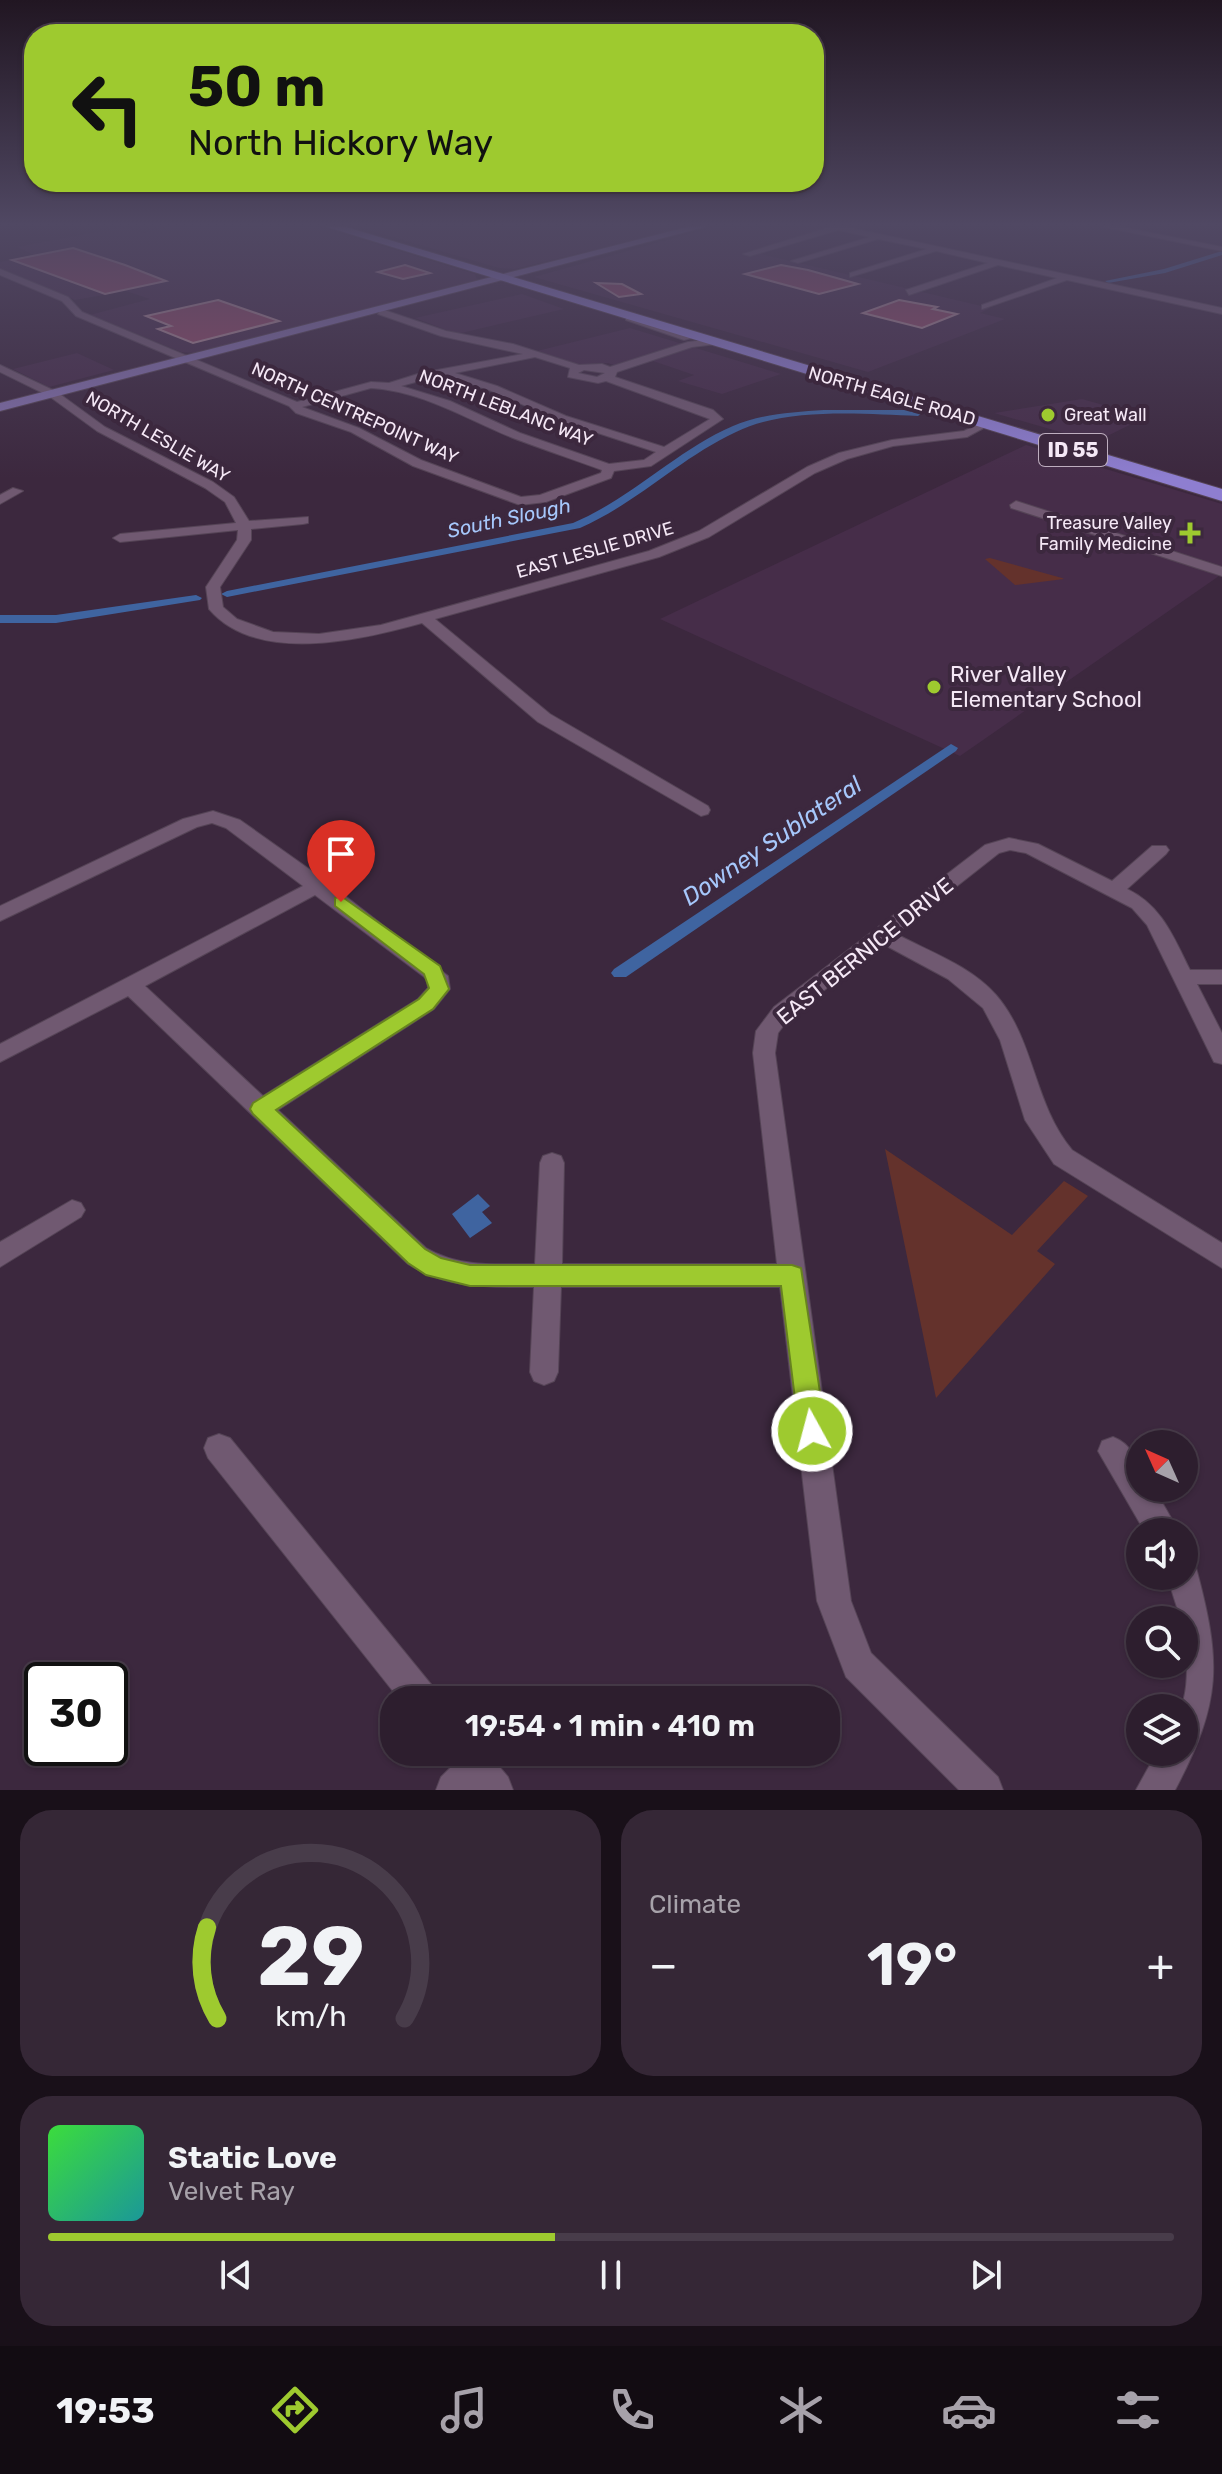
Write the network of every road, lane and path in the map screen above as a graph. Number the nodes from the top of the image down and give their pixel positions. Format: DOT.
graph roads {
  1 [pos="76,311"];
  2 [pos="374,311"];
  3 [pos="386,311"];
  4 [pos="607,311"];
  5 [pos="618,311"];
  6 [pos="381,312"];
  7 [pos="629,318"];
  8 [pos="333,321"];
  9 [pos="713,342"];
  10 [pos="537,354"];
  11 [pos="769,356"];
  12 [pos="188,359"];
  13 [pos="0,368"];
  14 [pos="607,372"];
  15 [pos="445,373"];
  16 [pos="390,386"];
  17 [pos="53,394"];
  18 [pos="294,406"];
  19 [pos="0,407"];
  20 [pos="985,424"];
  21 [pos="666,452"];
  22 [pos="608,468"];
  23 [pos="1222,484"];
  24 [pos="17,491"];
  25 [pos="1222,495"];
  26 [pos="0,500"];
  27 [pos="1016,505"];
  28 [pos="303,520"];
  29 [pos="245,526"];
  30 [pos="120,538"];
  31 [pos="1222,572"];
  32 [pos="425,618"];
  33 [pos="701,810"];
  34 [pos="1159,850"];
  35 [pos="319,885"];
  36 [pos="1116,888"];
  37 [pos="0,914"];
  38 [pos="882,935"];
  39 [pos="1183,977"];
  40 [pos="1222,977"];
  41 [pos="130,985"];
  42 [pos="0,1054"];
  43 [pos="1222,1056"];
  44 [pos="261,1109"];
  45 [pos="552,1163"];
  46 [pos="72,1210"];
  47 [pos="0,1256"];
  48 [pos="1222,1257"];
  49 [pos="792,1275"];
  50 [pos="548,1276"];
  51 [pos="544,1372"];
  52 [pos="219,1448"];
  53 [pos="1113,1451"];
  54 [pos="1154,1518"];
  55 [pos="1187,1590"];
  56 [pos="411,1686"];
  57 [pos="1198,1714"];
  58 [pos="1169,1766"];
  59 [pos="985,1790"];
  60 [pos="1154,1790"];
  1 -- 12 [label="street, NORTH CENTREPOINT WAY"];
  2 -- 8 [label="main road"];
  3 -- 6 [label="main road"];
  4 -- 7 [label="highway, NORTH EAGLE ROAD / ID 55"];
  5 -- 11 [label="highway, NORTH EAGLE ROAD / ID 55"];
  6 -- 8 [label="main road"];
  6 -- 10 [label="street"];
  7 -- 9 [label="highway, NORTH EAGLE ROAD / ID 55"];
  7 -- 14 [label="street"];
  8 -- 12 [label="main road"];
  9 -- 11 [label="highway, NORTH EAGLE ROAD / ID 55"];
  9 -- 14 [label="street"];
  10 -- 14 [label="street"];
  10 -- 15 [label="street"];
  11 -- 20 [label="highway, NORTH EAGLE ROAD / ID 55"];
  11 -- 23 [label="highway, NORTH EAGLE ROAD / ID 55"];
  12 -- 17 [label="main road"];
  12 -- 18 [label="street, NORTH CENTREPOINT WAY"];
  13 -- 17 [label="street, NORTH LESLIE WAY"];
  14 -- 21 [label="street"];
  15 -- 16 [label="street"];
  15 -- 21 [label="street"];
  16 -- 18 [label="street"];
  16 -- 22 [label="street, NORTH LEBLANC WAY"];
  17 -- 19 [label="main road"];
  17 -- 29 [label="street, NORTH LESLIE WAY"];
  18 -- 22 [label="street, NORTH CENTREPOINT WAY"];
  20 -- 25 [label="highway, NORTH EAGLE ROAD / ID 55"];
  20 -- 32 [label="street, EAST LESLIE DRIVE"];
  21 -- 22 [label="street"];
  24 -- 26 [label="street"];
  27 -- 31 [label="street"];
  28 -- 29 [label="street"];
  29 -- 30 [label="street"];
  29 -- 32 [label="street, EAST LESLIE DRIVE"];
  32 -- 33 [label="street"];
  34 -- 36 [label="street"];
  35 -- 37 [label="street"];
  35 -- 41 [label="street"];
  35 -- 44 [label="street"];
  36 -- 38 [label="street, EAST BERNICE DRIVE"];
  36 -- 39 [label="street"];
  38 -- 48 [label="street"];
  38 -- 49 [label="street, EAST BERNICE DRIVE"];
  39 -- 40 [label="street"];
  39 -- 43 [label="street"];
  41 -- 42 [label="street"];
  41 -- 44 [label="street"];
  44 -- 50 [label="street"];
  45 -- 50 [label="street"];
  46 -- 47 [label="street"];
  49 -- 50 [label="street"];
  49 -- 59 [label="street"];
  50 -- 51 [label="street"];
  52 -- 56 [label="street"];
  53 -- 54 [label="street"];
  55 -- 57 [label="street"];
  58 -- 60 [label="street"];
}
